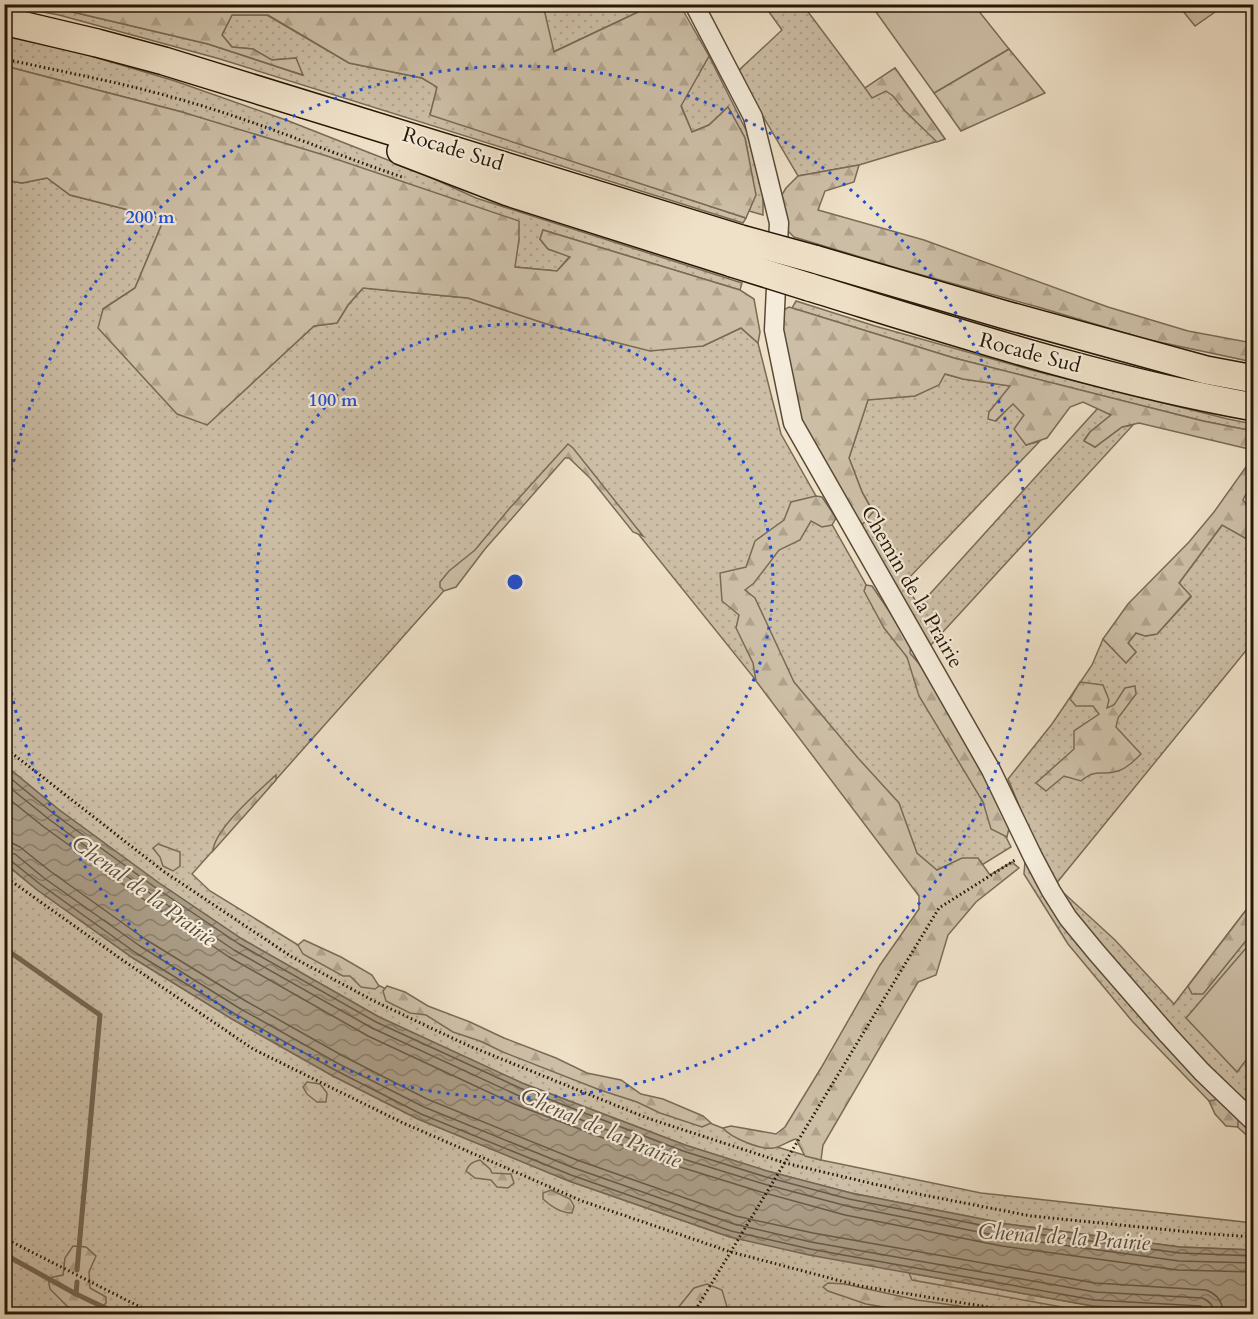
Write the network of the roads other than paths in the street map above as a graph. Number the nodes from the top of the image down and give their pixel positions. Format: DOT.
graph roads {
  1 [pos="694,4"];
  2 [pos="4,21"];
  3 [pos="737,251"];
  4 [pos="1254,379"];
  5 [pos="1254,407"];
  6 [pos="1254,1122"];
  1 -- 6 [label="street, Chemin de la Prairie"];
  2 -- 3 [label="highway, Rocade Sud"];
  3 -- 4 [label="highway, Rocade Sud, bridge"];
  3 -- 5 [label="highway, Rocade Sud, bridge"];
}
